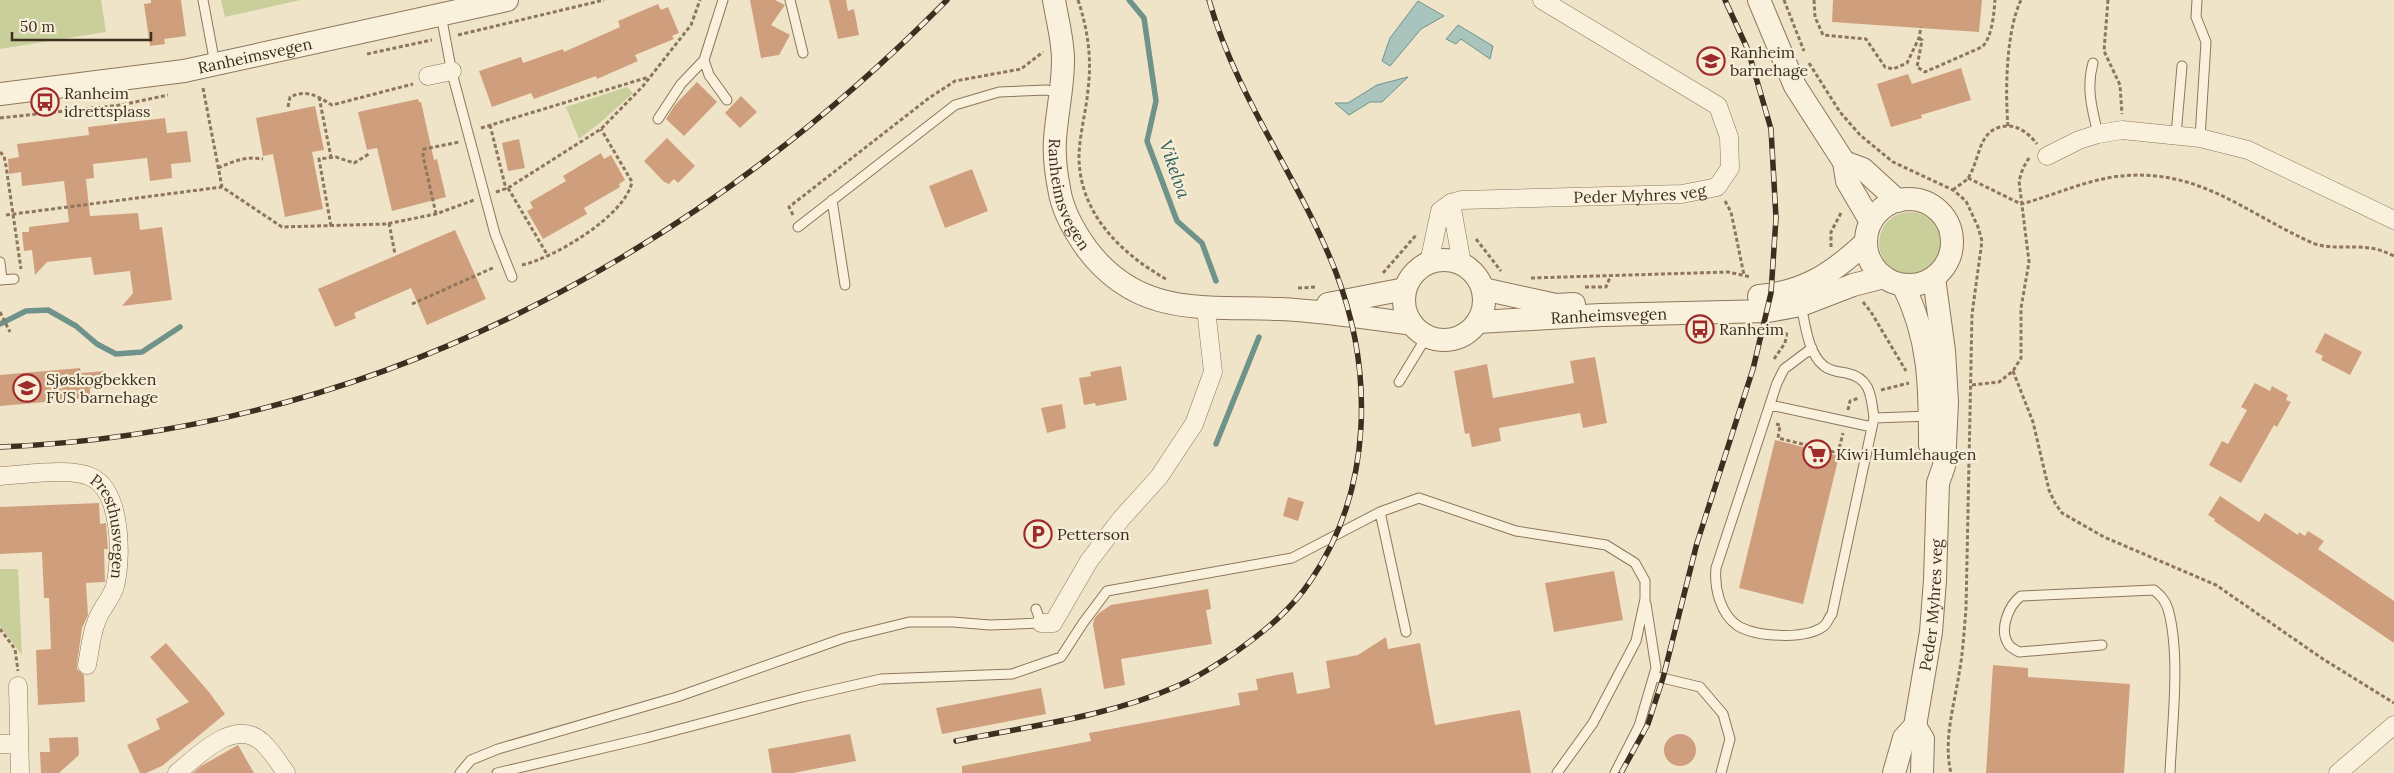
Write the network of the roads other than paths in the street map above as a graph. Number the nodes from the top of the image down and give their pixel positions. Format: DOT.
graph roads {
  1 [pos="203,0"];
  2 [pos="507,0"];
  3 [pos="723,0"];
  4 [pos="790,0"];
  5 [pos="1054,0"];
  6 [pos="1542,0"];
  7 [pos="1759,0"];
  8 [pos="2198,0"];
  9 [pos="441,15"];
  10 [pos="803,53"];
  11 [pos="704,60"];
  12 [pos="215,64"];
  13 [pos="2092,64"];
  14 [pos="2182,66"];
  15 [pos="452,71"];
  16 [pos="421,80"];
  17 [pos="1062,92"];
  18 [pos="0,94"];
  19 [pos="727,100"];
  20 [pos="658,120"];
  21 [pos="2098,134"];
  22 [pos="2176,135"];
  23 [pos="2200,138"];
  24 [pos="2043,152"];
  25 [pos="1844,162"];
  26 [pos="832,200"];
  27 [pos="1898,201"];
  28 [pos="1451,203"];
  29 [pos="2394,220"];
  30 [pos="798,227"];
  31 [pos="1869,232"];
  32 [pos="0,262"];
  33 [pos="1429,263"];
  34 [pos="1462,264"];
  35 [pos="512,277"];
  36 [pos="18,278"];
  37 [pos="1934,278"];
  38 [pos="1,280"];
  39 [pos="1893,281"];
  40 [pos="845,285"];
  41 [pos="1405,289"];
  42 [pos="1483,290"];
  43 [pos="1801,305"];
  44 [pos="1210,309"];
  45 [pos="1280,309"];
  46 [pos="1478,322"];
  47 [pos="1419,330"];
  48 [pos="1812,348"];
  49 [pos="1399,382"];
  50 [pos="1770,406"];
  51 [pos="1930,416"];
  52 [pos="1873,422"];
  53 [pos="0,476"];
  54 [pos="1938,483"];
  55 [pos="1380,512"];
  56 [pos="1645,599"];
  57 [pos="1039,616"];
  58 [pos="1406,632"];
  59 [pos="2102,645"];
  60 [pos="87,665"];
  61 [pos="1654,676"];
  62 [pos="18,686"];
  63 [pos="2394,725"];
  64 [pos="1915,726"];
  65 [pos="0,744"];
  66 [pos="20,744"];
  67 [pos="20,773"];
  68 [pos="177,773"];
  69 [pos="286,773"];
  70 [pos="460,773"];
  71 [pos="496,773"];
  72 [pos="1557,773"];
  73 [pos="1615,773"];
  74 [pos="1721,773"];
  75 [pos="1894,773"];
  76 [pos="1922,773"];
  77 [pos="2170,773"];
  78 [pos="2338,773"];
  1 -- 12 [label="lane"];
  2 -- 9 [label="street, Ranheimsvegen"];
  3 -- 11 [label="lane"];
  4 -- 10 [label="lane"];
  5 -- 17 [label="street, Ranheimsvegen"];
  6 -- 28 [label="street, Peder Myhres veg"];
  7 -- 25 [label="street"];
  8 -- 23 [label="lane"];
  9 -- 12 [label="street, Ranheimsvegen"];
  9 -- 15 [label="lane"];
  11 -- 19 [label="lane"];
  11 -- 20 [label="lane"];
  12 -- 18 [label="street, Ranheimsvegen"];
  13 -- 21 [label="lane"];
  14 -- 22 [label="lane"];
  15 -- 16 [label="street"];
  15 -- 35 [label="lane"];
  17 -- 26 [label="lane"];
  17 -- 44 [label="street, Ranheimsvegen"];
  21 -- 22 [label="street"];
  21 -- 24 [label="street"];
  22 -- 23 [label="street"];
  23 -- 29 [label="street"];
  25 -- 27 [label="street"];
  25 -- 31 [label="street"];
  26 -- 30 [label="lane"];
  26 -- 40 [label="lane"];
  27 -- 31 [label="street"];
  27 -- 37 [label="street"];
  28 -- 33 [label="street"];
  28 -- 34 [label="street"];
  31 -- 39 [label="street"];
  31 -- 42 [label="street, Ranheimsvegen"];
  32 -- 38 [label="lane"];
  33 -- 34 [label="street"];
  33 -- 41 [label="street"];
  34 -- 42 [label="street"];
  36 -- 38 [label="lane"];
  37 -- 39 [label="street"];
  37 -- 54 [label="street, Peder Myhres veg"];
  39 -- 43 [label="street, Ranheimsvegen"];
  39 -- 51 [label="street, Peder Myhres veg"];
  41 -- 45 [label="street, Ranheimsvegen"];
  41 -- 47 [label="street"];
  42 -- 46 [label="street"];
  43 -- 46 [label="street, Ranheimsvegen"];
  43 -- 48 [label="lane"];
  44 -- 45 [label="street, Ranheimsvegen"];
  44 -- 57 [label="street"];
  45 -- 47 [label="street, Ranheimsvegen"];
  46 -- 47 [label="street"];
  47 -- 49 [label="lane"];
  48 -- 50 [label="lane"];
  48 -- 52 [label="lane"];
  50 -- 52 [label="lane"];
  50 -- 52 [label="lane"];
  51 -- 52 [label="lane"];
  51 -- 54 [label="street, Peder Myhres veg"];
  53 -- 60 [label="street, Presthusvegen"];
  54 -- 64 [label="street, Peder Myhres veg"];
  55 -- 56 [label="lane"];
  55 -- 58 [label="lane"];
  55 -- 71 [label="lane"];
  56 -- 61 [label="lane"];
  56 -- 72 [label="lane"];
  57 -- 70 [label="lane"];
  59 -- 77 [label="lane"];
  61 -- 73 [label="lane"];
  61 -- 74 [label="lane"];
  62 -- 66 [label="street"];
  63 -- 78 [label="street"];
  64 -- 75 [label="street, Peder Myhres veg"];
  64 -- 76 [label="street, Peder Myhres veg"];
  65 -- 66 [label="street"];
  66 -- 67 [label="street"];
  68 -- 69 [label="street"];
}
